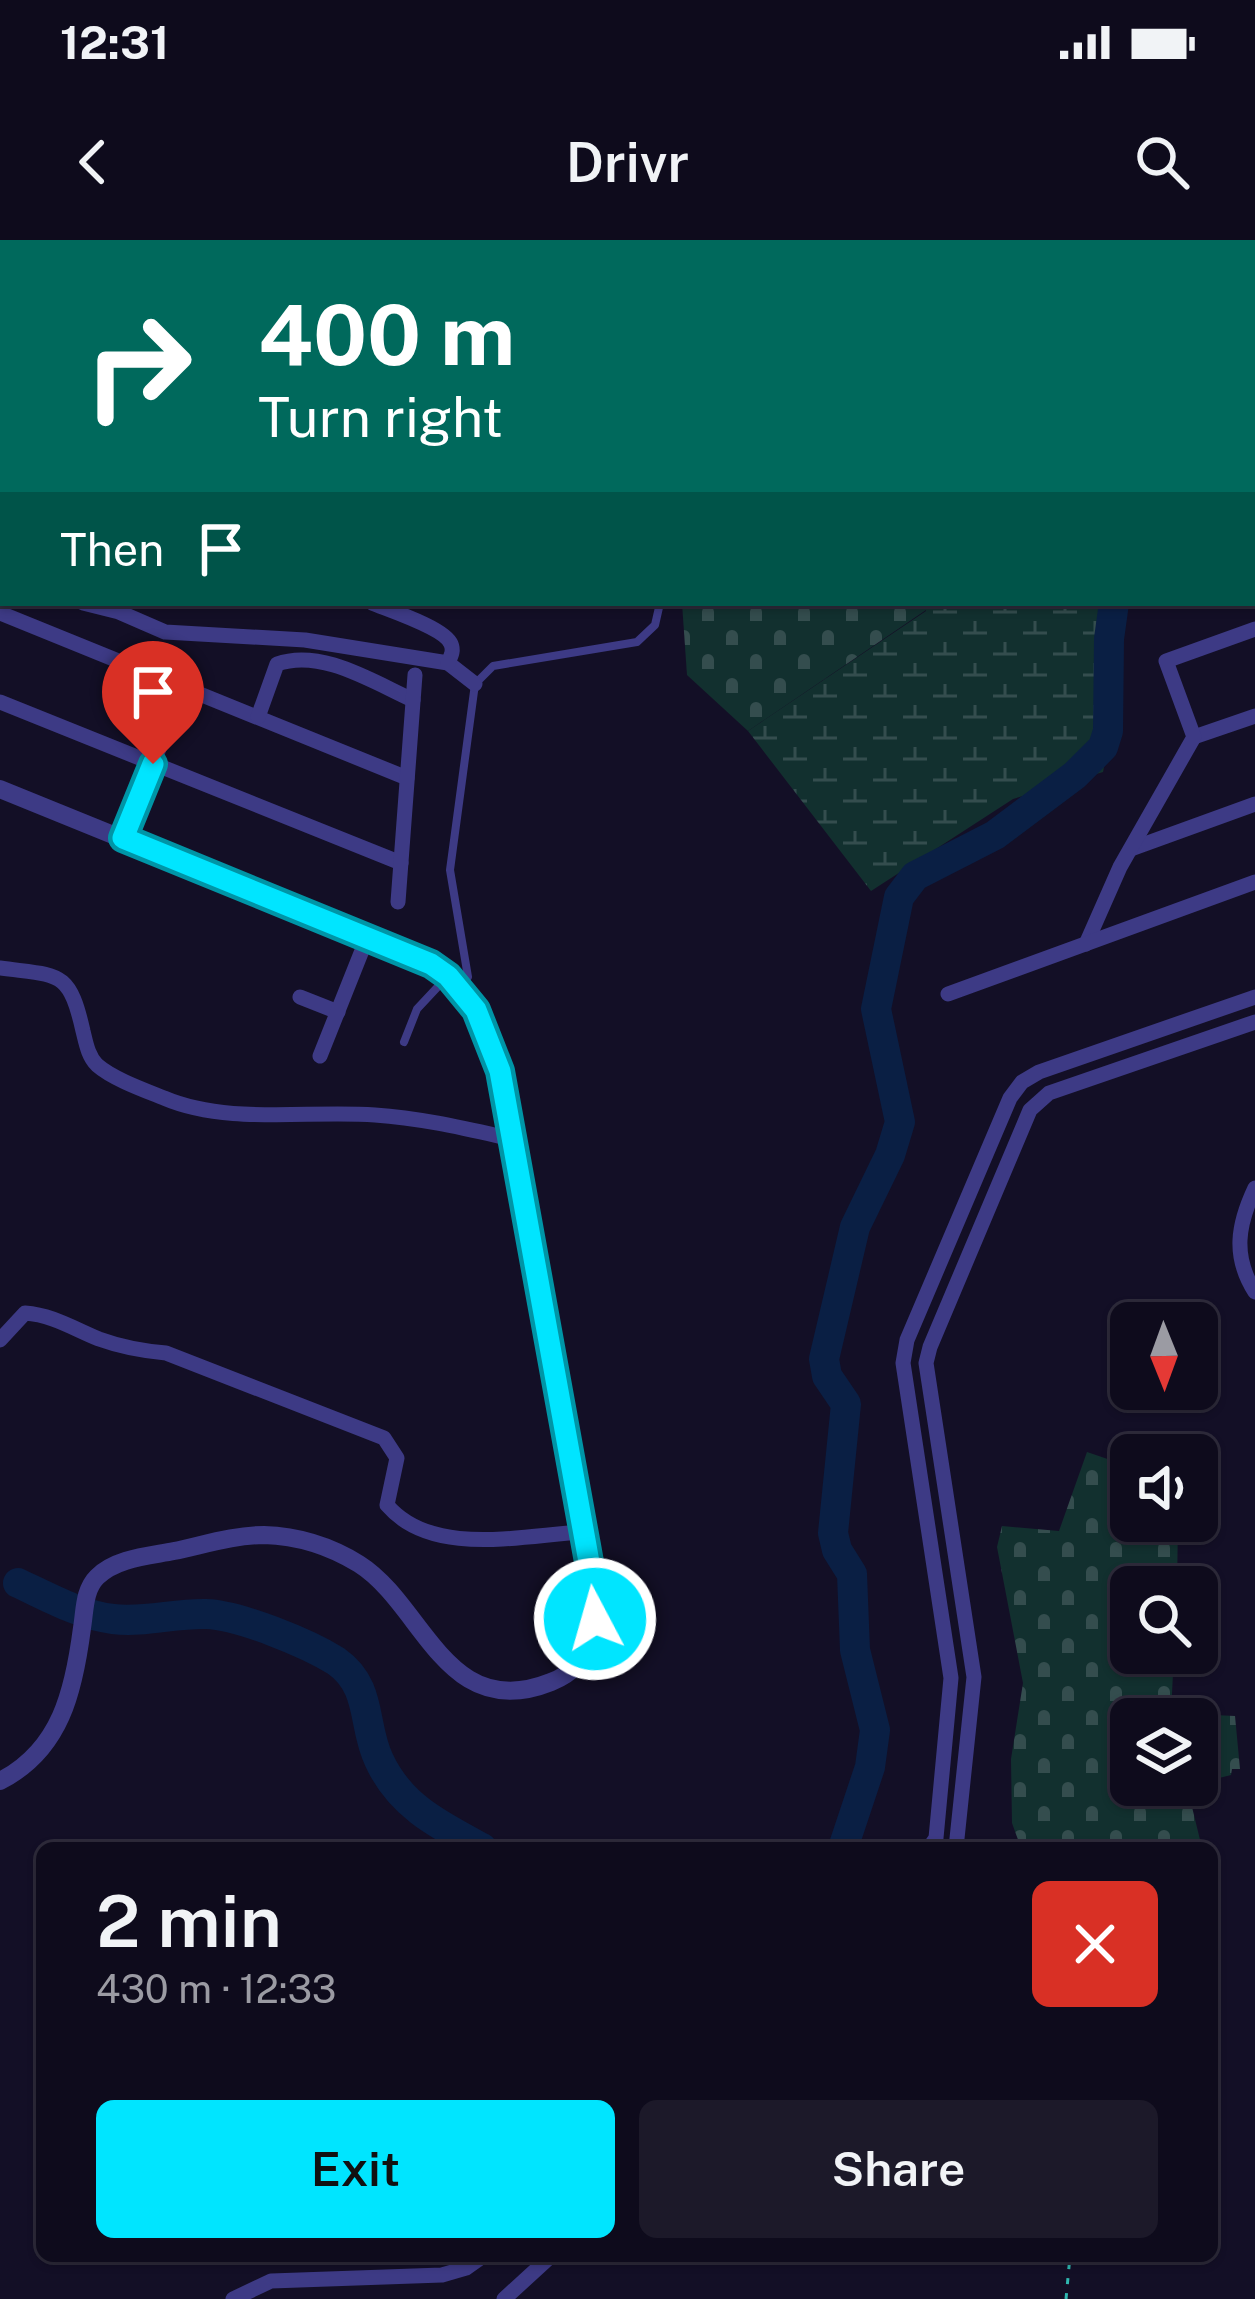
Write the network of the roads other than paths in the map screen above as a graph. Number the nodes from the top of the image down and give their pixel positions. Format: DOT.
graph roads {
  1 [pos="379,606"];
  2 [pos="659,606"];
  3 [pos="120,607"];
  4 [pos="0,614"];
  5 [pos="1255,628"];
  6 [pos="448,663"];
  7 [pos="415,675"];
  8 [pos="476,684"];
  9 [pos="184,688"];
  10 [pos="413,700"];
  11 [pos="0,703"];
  12 [pos="1255,716"];
  13 [pos="258,718"];
  14 [pos="1194,737"];
  15 [pos="153,764"];
  16 [pos="407,778"];
  17 [pos="0,789"];
  18 [pos="1255,804"];
  19 [pos="123,838"];
  20 [pos="1131,849"];
  21 [pos="401,863"];
  22 [pos="1255,883"];
  23 [pos="398,902"];
  24 [pos="367,938"];
  25 [pos="1086,944"];
  26 [pos="0,968"];
  27 [pos="454,983"];
  28 [pos="949,994"];
  29 [pos="300,997"];
  30 [pos="1255,998"];
  31 [pos="338,1012"];
  32 [pos="1255,1022"];
  33 [pos="404,1042"];
  34 [pos="320,1056"];
  35 [pos="512,1138"];
  36 [pos="1255,1188"];
  37 [pos="1255,1292"];
  38 [pos="0,1340"];
  39 [pos="584,1532"];
  40 [pos="0,1781"];
  41 [pos="933,1842"];
  42 [pos="957,1842"];
  43 [pos="475,2262"];
  44 [pos="544,2262"];
  45 [pos="232,2299"];
  46 [pos="504,2299"];
  1 -- 6 [label="street"];
  2 -- 8 [label="lane"];
  3 -- 6 [label="street"];
  4 -- 9 [label="street"];
  5 -- 14 [label="street"];
  6 -- 8 [label="street"];
  7 -- 10 [label="street"];
  8 -- 27 [label="lane"];
  9 -- 13 [label="street"];
  9 -- 15 [label="street"];
  10 -- 13 [label="street"];
  10 -- 16 [label="street"];
  11 -- 15 [label="street"];
  12 -- 14 [label="street"];
  13 -- 16 [label="street"];
  14 -- 20 [label="street"];
  15 -- 19 [label="street"];
  15 -- 21 [label="street"];
  16 -- 21 [label="street"];
  17 -- 19 [label="street"];
  18 -- 20 [label="street"];
  19 -- 24 [label="street"];
  20 -- 25 [label="street"];
  21 -- 23 [label="street"];
  22 -- 25 [label="street"];
  24 -- 27 [label="street"];
  24 -- 31 [label="street"];
  25 -- 28 [label="street"];
  26 -- 35 [label="street"];
  27 -- 33 [label="lane"];
  27 -- 35 [label="street"];
  29 -- 31 [label="street"];
  30 -- 41 [label="street"];
  31 -- 34 [label="street"];
  32 -- 42 [label="street"];
  35 -- 39 [label="street"];
  36 -- 37 [label="street"];
  38 -- 39 [label="street"];
  39 -- 40 [label="street"];
  43 -- 45 [label="street"];
  44 -- 46 [label="street"];
}
